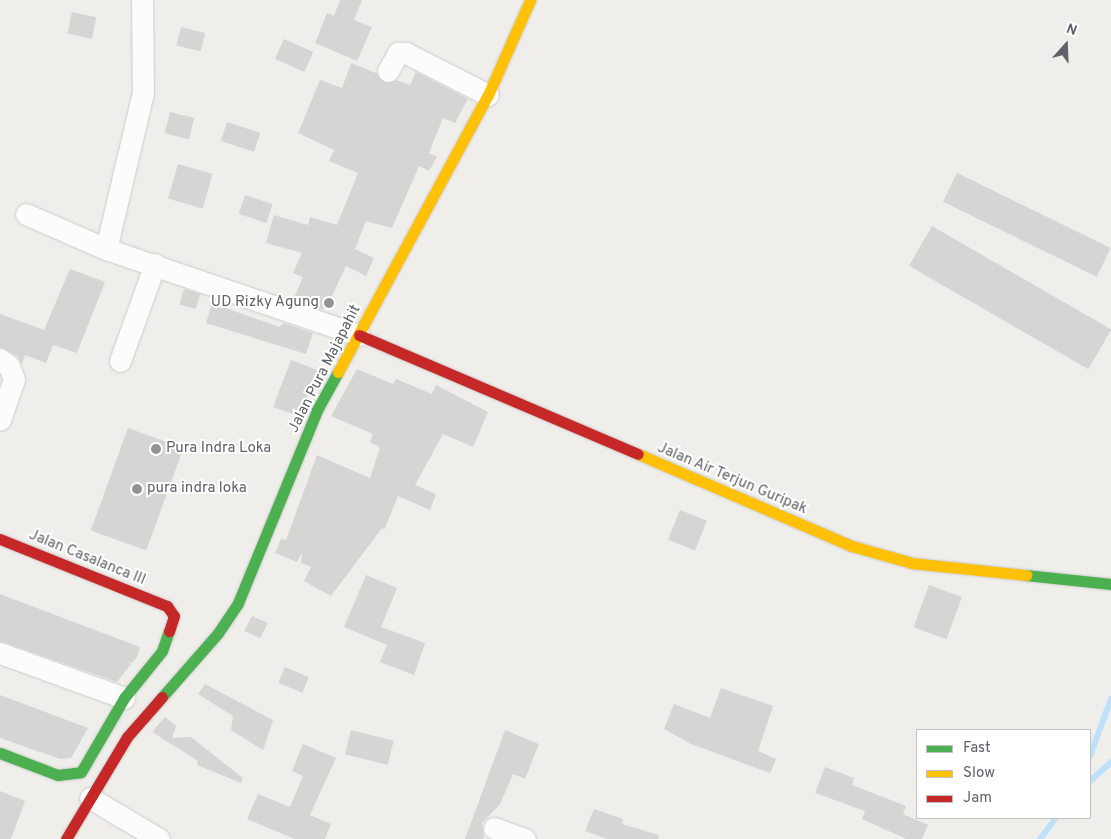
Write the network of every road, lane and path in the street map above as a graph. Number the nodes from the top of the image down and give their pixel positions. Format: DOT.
graph roads {
  1 [pos="142,0"];
  2 [pos="530,0"];
  3 [pos="388,71"];
  4 [pos="488,95"];
  5 [pos="26,214"];
  6 [pos="106,249"];
  7 [pos="155,264"];
  8 [pos="359,334"];
  9 [pos="2,360"];
  10 [pos="120,361"];
  11 [pos="0,420"];
  12 [pos="0,539"];
  13 [pos="1111,584"];
  14 [pos="0,653"];
  15 [pos="124,698"];
  16 [pos="0,753"];
  17 [pos="90,798"];
  18 [pos="494,828"];
  19 [pos="66,839"];
  20 [pos="159,839"];
  21 [pos="525,839"];
  1 -- 6 [label="street"];
  2 -- 4 [label="street, Jalan Pura Majapahit"];
  3 -- 4 [label="street"];
  4 -- 8 [label="street, Jalan Pura Majapahit"];
  5 -- 6 [label="street"];
  6 -- 7 [label="street"];
  7 -- 8 [label="street"];
  7 -- 10 [label="street"];
  8 -- 13 [label="street, Jalan Air Terjun Guripak"];
  8 -- 17 [label="street, Jalan Pura Majapahit"];
  9 -- 11 [label="street"];
  12 -- 15 [label="street, Jalan Casalanca III"];
  14 -- 15 [label="street"];
  15 -- 16 [label="street"];
  17 -- 19 [label="street, Jalan Pura Majapahit"];
  17 -- 20 [label="street"];
  18 -- 21 [label="street"];
}
